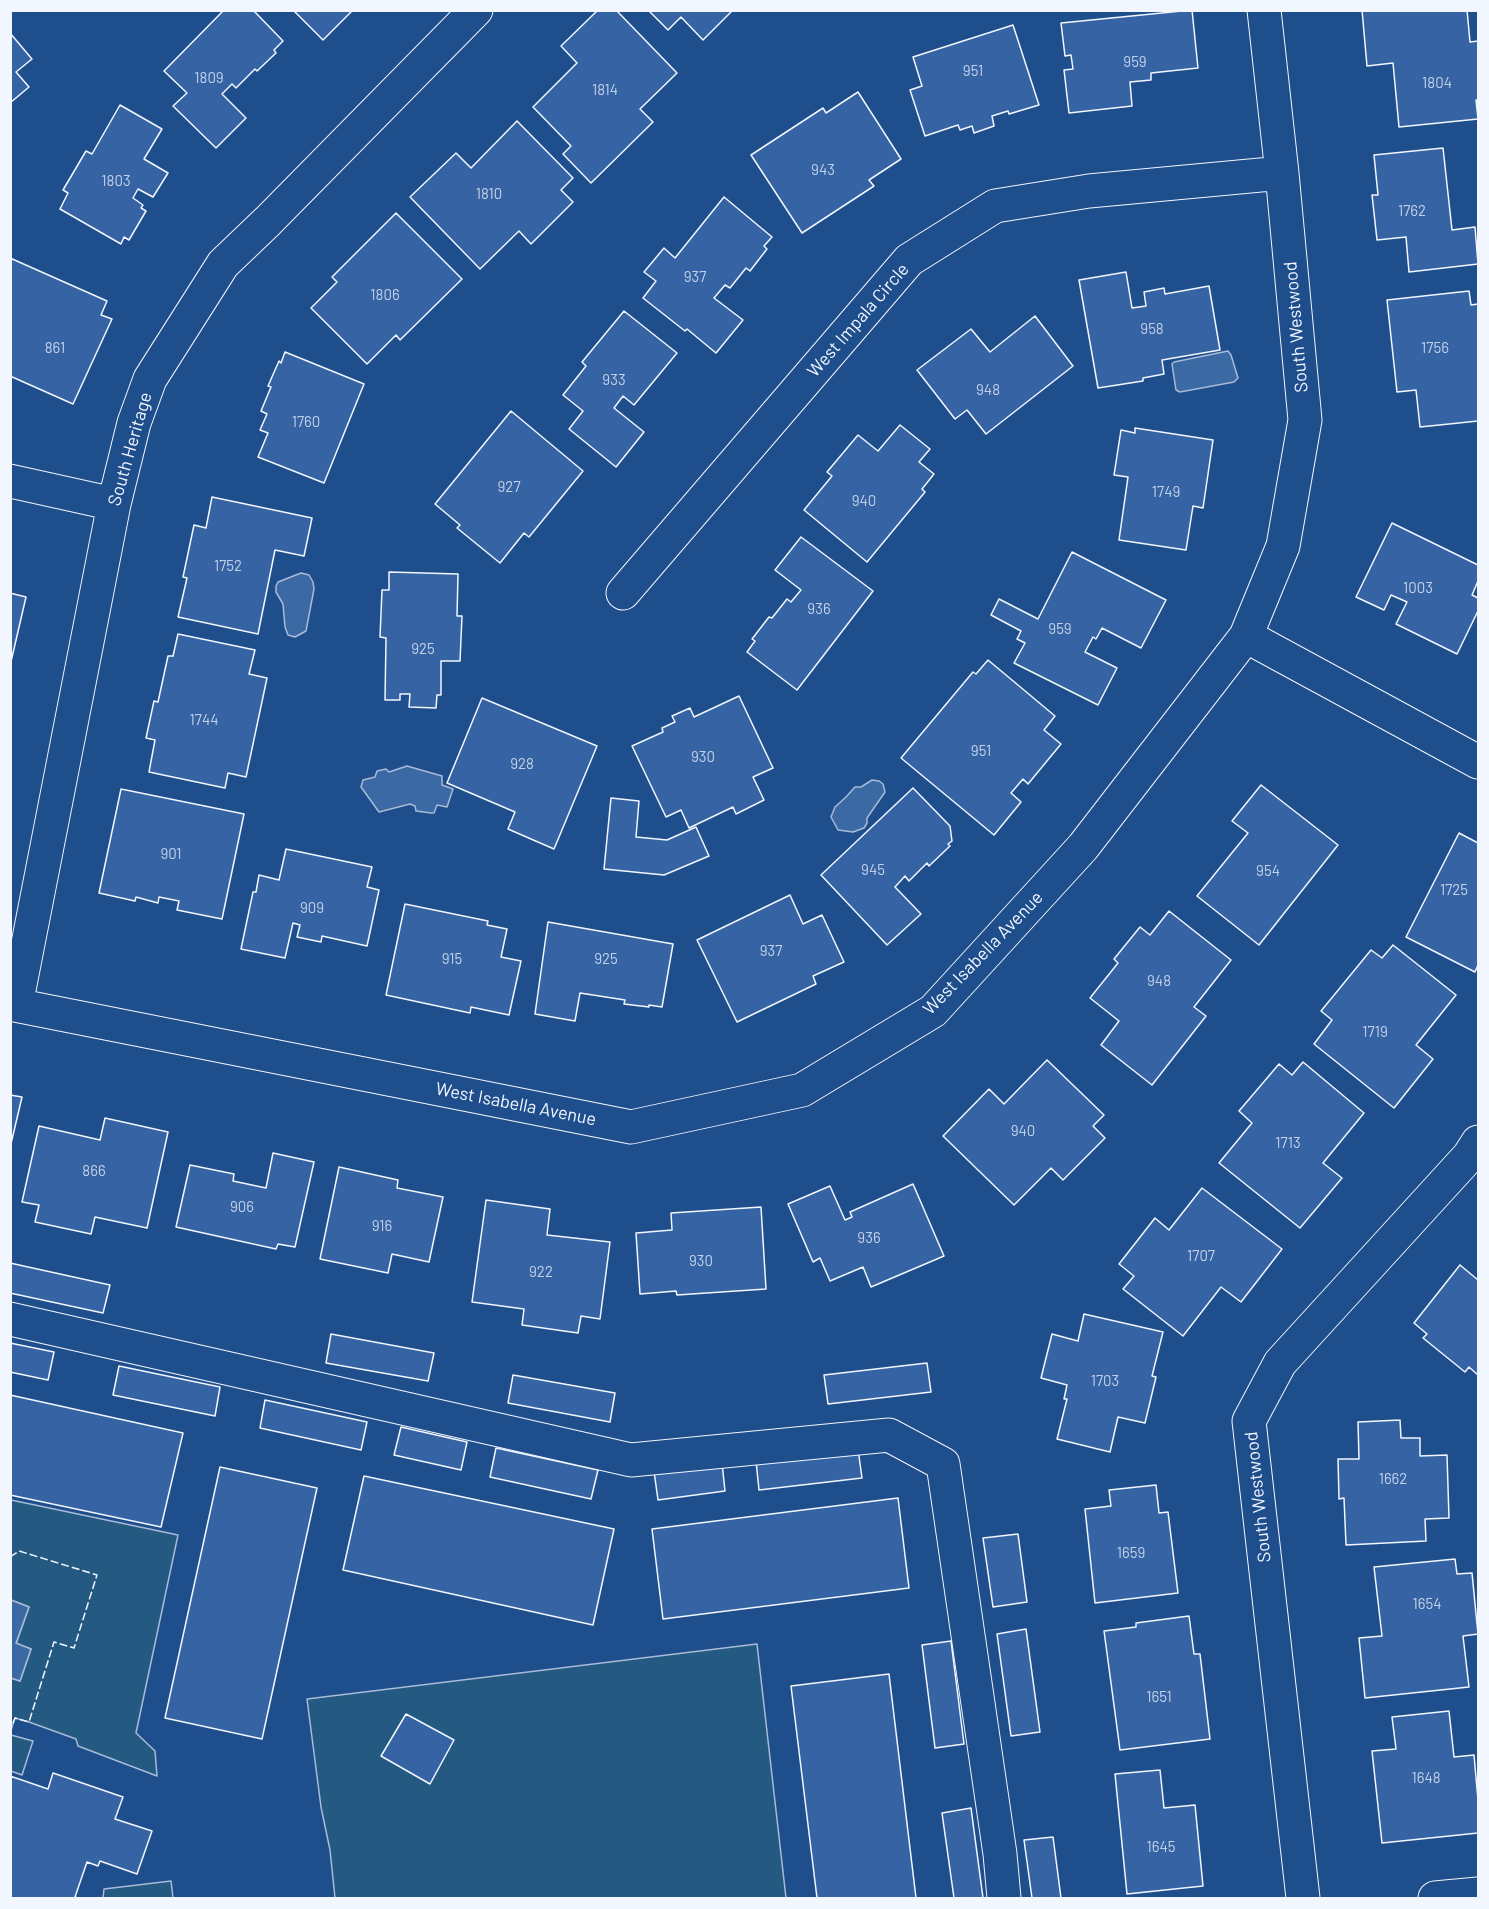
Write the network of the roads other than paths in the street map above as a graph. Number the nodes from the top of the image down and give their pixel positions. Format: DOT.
graph roads {
  1 [pos="476,10"];
  2 [pos="1264,10"];
  3 [pos="1282,173"];
  4 [pos="10,481"];
  5 [pos="114,504"];
  6 [pos="623,593"];
  7 [pos="1246,636"];
  8 [pos="1479,762"];
  9 [pos="13,1004"];
  10 [pos="1475,1154"];
  11 [pos="10,1319"];
  12 [pos="1479,1893"];
  13 [pos="1004,1899"];
  14 [pos="1303,1899"];
  15 [pos="1435,1899"];
  1 -- 5 [label="street, South Heritage"];
  2 -- 3 [label="street, South Westwood"];
  3 -- 6 [label="street, West Impala Circle"];
  3 -- 7 [label="street, South Westwood"];
  4 -- 5 [label="street"];
  5 -- 9 [label="street, South Heritage"];
  7 -- 8 [label="street"];
  7 -- 9 [label="street, West Isabella Avenue"];
  10 -- 14 [label="street, South Westwood"];
  11 -- 13 [label="street"];
  12 -- 15 [label="street"];
}
